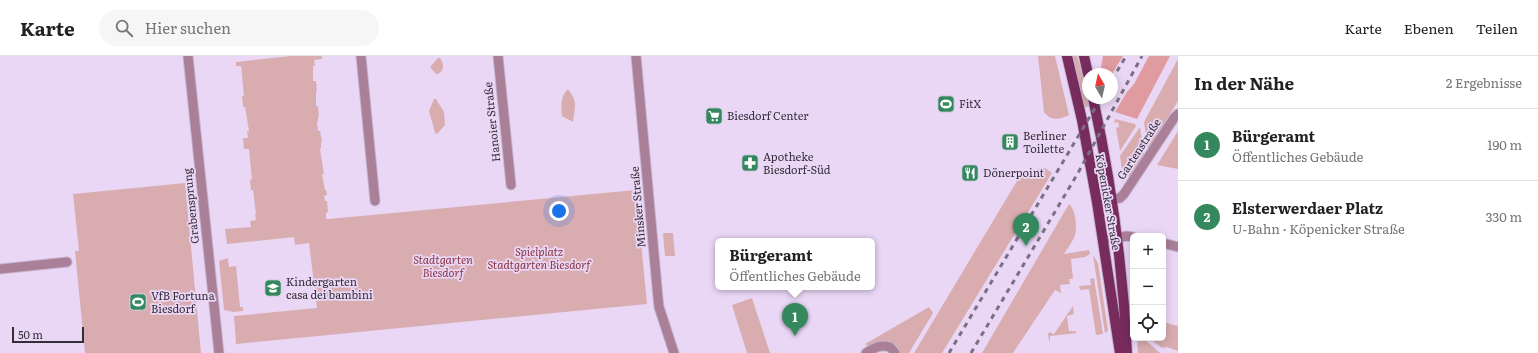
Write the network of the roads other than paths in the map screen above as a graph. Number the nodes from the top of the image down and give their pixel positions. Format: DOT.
graph roads {
  1 [pos="188,56"];
  2 [pos="361,56"];
  3 [pos="498,56"];
  4 [pos="636,56"];
  5 [pos="1067,56"];
  6 [pos="1084,56"];
  7 [pos="1087,68"];
  8 [pos="1094,104"];
  9 [pos="1178,114"];
  10 [pos="511,185"];
  11 [pos="1111,199"];
  12 [pos="375,201"];
  13 [pos="1097,202"];
  14 [pos="1130,237"];
  15 [pos="1116,238"];
  16 [pos="1103,240"];
  17 [pos="1166,245"];
  18 [pos="1178,247"];
  19 [pos="67,262"];
  20 [pos="0,269"];
  21 [pos="219,353"];
  22 [pos="674,353"];
  23 [pos="866,353"];
  24 [pos="895,353"];
  25 [pos="1120,353"];
  26 [pos="1127,353"];
  1 -- 21 [label="street, Grabensprung"];
  2 -- 12 [label="street"];
  3 -- 10 [label="street, Hanoier Straße"];
  4 -- 22 [label="street, Minsker Straße"];
  5 -- 13 [label="main road, Köpenicker Straße"];
  6 -- 7 [label="main road"];
  8 -- 11 [label="main road, Köpenicker Straße"];
  9 -- 11 [label="street, Gartenstraße"];
  11 -- 13 [label="street, Gartenstraße"];
  11 -- 15 [label="main road, Köpenicker Straße"];
  13 -- 16 [label="main road, Köpenicker Straße"];
  14 -- 15 [label="street"];
  15 -- 16 [label="street"];
  15 -- 26 [label="main road, Köpenicker Straße"];
  16 -- 25 [label="main road, Köpenicker Straße"];
  17 -- 18 [label="street"];
  19 -- 20 [label="street"];
  23 -- 24 [label="street"];
}
